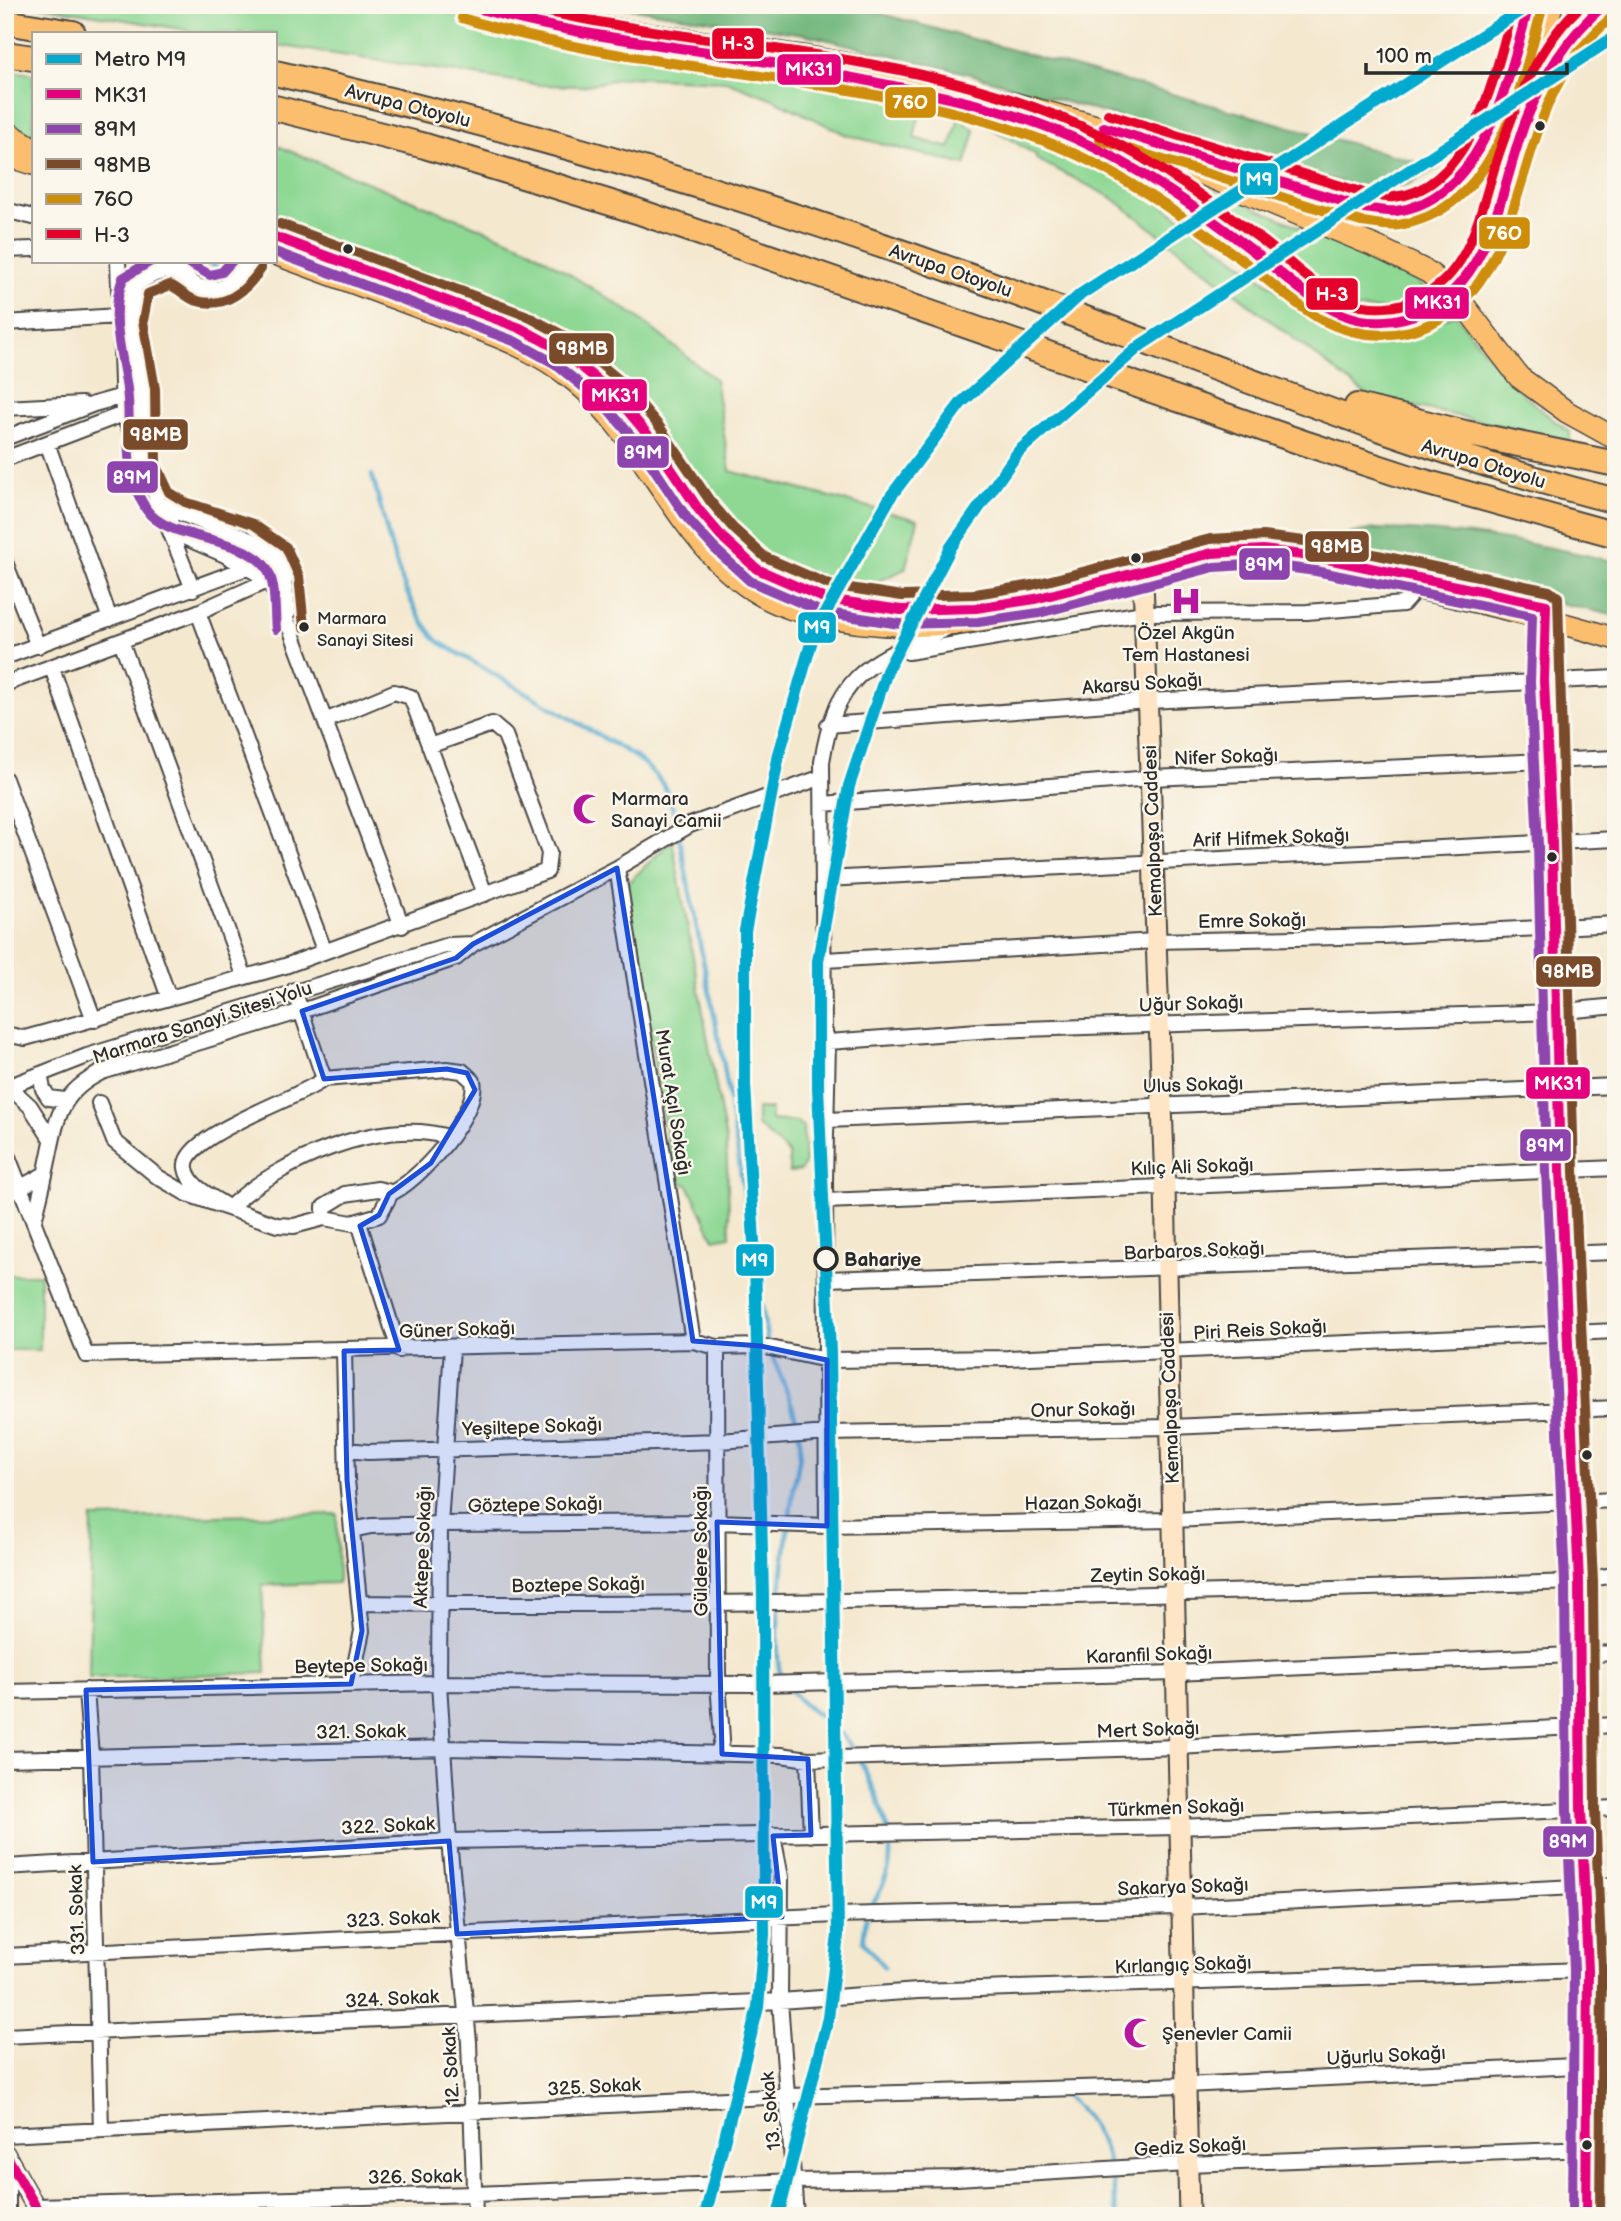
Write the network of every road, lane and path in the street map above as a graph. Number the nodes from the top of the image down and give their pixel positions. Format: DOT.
graph roads {
  1 [pos="466,5"];
  2 [pos="506,5"];
  3 [pos="1529,5"];
  4 [pos="1552,5"];
  5 [pos="1604,5"];
  6 [pos="5,22"];
  7 [pos="67,32"];
  8 [pos="5,54"];
  9 [pos="32,58"];
  10 [pos="276,73"];
  11 [pos="276,108"];
  12 [pos="1061,115"];
  13 [pos="5,131"];
  14 [pos="32,147"];
  15 [pos="5,155"];
  16 [pos="1511,160"];
  17 [pos="32,164"];
  18 [pos="5,210"];
  19 [pos="32,217"];
  20 [pos="276,237"];
  21 [pos="32,249"];
  22 [pos="5,250"];
  23 [pos="276,254"];
  24 [pos="118,262"];
  25 [pos="152,262"];
  26 [pos="248,262"];
  27 [pos="175,272"];
  28 [pos="124,319"];
  29 [pos="5,323"];
  30 [pos="1179,355"];
  31 [pos="141,390"];
  32 [pos="122,398"];
  33 [pos="94,404"];
  34 [pos="5,408"];
  35 [pos="122,414"];
  36 [pos="143,416"];
  37 [pos="5,438"];
  38 [pos="1616,439"];
  39 [pos="47,443"];
  40 [pos="5,459"];
  41 [pos="1616,464"];
  42 [pos="142,467"];
  43 [pos="1616,500"];
  44 [pos="158,502"];
  45 [pos="1616,535"];
  46 [pos="276,557"];
  47 [pos="5,562"];
  48 [pos="248,567"];
  49 [pos="285,579"];
  50 [pos="269,580"];
  51 [pos="1143,580"];
  52 [pos="1417,588"];
  53 [pos="193,589"];
  54 [pos="1546,611"];
  55 [pos="198,612"];
  56 [pos="1143,613"];
  57 [pos="110,619"];
  58 [pos="958,624"];
  59 [pos="1616,625"];
  60 [pos="290,628"];
  61 [pos="1616,639"];
  62 [pos="121,641"];
  63 [pos="38,646"];
  64 [pos="886,656"];
  65 [pos="5,657"];
  66 [pos="52,668"];
  67 [pos="1616,678"];
  68 [pos="1544,681"];
  69 [pos="5,684"];
  70 [pos="1148,701"];
  71 [pos="325,721"];
  72 [pos="828,726"];
  73 [pos="429,746"];
  74 [pos="1616,758"];
  75 [pos="1547,762"];
  76 [pos="822,778"];
  77 [pos="1151,778"];
  78 [pos="5,779"];
  79 [pos="823,804"];
  80 [pos="1616,839"];
  81 [pos="1552,844"];
  82 [pos="1155,861"];
  83 [pos="617,869"];
  84 [pos="825,879"];
  85 [pos="485,894"];
  86 [pos="1616,924"];
  87 [pos="401,926"];
  88 [pos="1554,929"];
  89 [pos="1156,941"];
  90 [pos="473,944"];
  91 [pos="324,950"];
  92 [pos="825,960"];
  93 [pos="244,975"];
  94 [pos="295,990"];
  95 [pos="169,998"];
  96 [pos="1616,1006"];
  97 [pos="302,1011"];
  98 [pos="1555,1012"];
  99 [pos="94,1020"];
  100 [pos="1159,1023"];
  101 [pos="5,1034"];
  102 [pos="828,1042"];
  103 [pos="40,1074"];
  104 [pos="324,1079"];
  105 [pos="6,1086"];
  106 [pos="1616,1086"];
  107 [pos="1560,1089"];
  108 [pos="64,1100"];
  109 [pos="99,1102"];
  110 [pos="1162,1104"];
  111 [pos="827,1120"];
  112 [pos="448,1137"];
  113 [pos="51,1139"];
  114 [pos="5,1149"];
  115 [pos="1616,1168"];
  116 [pos="1560,1171"];
  117 [pos="45,1174"];
  118 [pos="20,1186"];
  119 [pos="1165,1186"];
  120 [pos="389,1194"];
  121 [pos="5,1196"];
  122 [pos="826,1201"];
  123 [pos="229,1208"];
  124 [pos="324,1218"];
  125 [pos="34,1221"];
  126 [pos="361,1222"];
  127 [pos="1616,1252"];
  128 [pos="1564,1256"];
  129 [pos="1165,1270"];
  130 [pos="825,1279"];
  131 [pos="1616,1331"];
  132 [pos="1569,1334"];
  133 [pos="693,1342"];
  134 [pos="717,1347"];
  135 [pos="452,1348"];
  136 [pos="399,1350"];
  137 [pos="344,1351"];
  138 [pos="1168,1353"];
  139 [pos="827,1360"];
  140 [pos="1616,1408"];
  141 [pos="1572,1410"];
  142 [pos="1171,1427"];
  143 [pos="828,1433"];
  144 [pos="719,1441"];
  145 [pos="446,1448"];
  146 [pos="346,1450"];
  147 [pos="1616,1500"];
  148 [pos="1576,1502"];
  149 [pos="1172,1520"];
  150 [pos="718,1522"];
  151 [pos="440,1524"];
  152 [pos="827,1526"];
  153 [pos="352,1530"];
  154 [pos="1616,1574"];
  155 [pos="1579,1582"];
  156 [pos="1174,1593"];
  157 [pos="718,1602"];
  158 [pos="359,1603"];
  159 [pos="439,1604"];
  160 [pos="1616,1653"];
  161 [pos="1580,1655"];
  162 [pos="1176,1673"];
  163 [pos="718,1682"];
  164 [pos="439,1683"];
  165 [pos="351,1684"];
  166 [pos="86,1690"];
  167 [pos="5,1692"];
  168 [pos="1616,1725"];
  169 [pos="1581,1726"];
  170 [pos="1177,1747"];
  171 [pos="445,1748"];
  172 [pos="718,1754"];
  173 [pos="91,1756"];
  174 [pos="5,1759"];
  175 [pos="808,1759"];
  176 [pos="1616,1808"];
  177 [pos="1581,1810"];
  178 [pos="1179,1827"];
  179 [pos="811,1835"];
  180 [pos="773,1836"];
  181 [pos="449,1841"];
  182 [pos="93,1861"];
  183 [pos="5,1867"];
  184 [pos="1616,1885"];
  185 [pos="1585,1886"];
  186 [pos="1181,1907"];
  187 [pos="782,1917"];
  188 [pos="457,1934"];
  189 [pos="96,1951"];
  190 [pos="5,1956"];
  191 [pos="1616,1969"];
  192 [pos="1588,1970"];
  193 [pos="1183,1983"];
  194 [pos="780,2000"];
  195 [pos="466,2014"];
  196 [pos="98,2030"];
  197 [pos="5,2036"];
  198 [pos="1616,2064"];
  199 [pos="1588,2065"];
  200 [pos="1185,2085"];
  201 [pos="789,2096"];
  202 [pos="472,2112"];
  203 [pos="101,2130"];
  204 [pos="5,2135"];
  205 [pos="1616,2148"];
  206 [pos="1587,2150"];
  207 [pos="7,2155"];
  208 [pos="1187,2164"];
  209 [pos="795,2180"];
  210 [pos="474,2194"];
  211 [pos="39,2211"];
  212 [pos="8,2216"];
  213 [pos="475,2216"];
  214 [pos="796,2216"];
  215 [pos="1189,2216"];
  216 [pos="1586,2216"];
  1 -- 16 [label="main road, bridge"];
  2 -- 12 [label="main road"];
  3 -- 12 [label="main road"];
  4 -- 16 [label="main road"];
  5 -- 16 [label="main road"];
  6 -- 7 [label="highway"];
  8 -- 9 [label="highway"];
  10 -- 30 [label="highway, Avrupa Otoyolu"];
  11 -- 45 [label="highway, Avrupa Otoyolu"];
  12 -- 38 [label="main road"];
  13 -- 14 [label="main road"];
  15 -- 17 [label="main road"];
  18 -- 19 [label="street"];
  20 -- 54 [label="main road"];
  21 -- 22 [label="street"];
  23 -- 58 [label="main road"];
  24 -- 28 [label="street"];
  25 -- 27 [label="street"];
  26 -- 27 [label="street"];
  27 -- 28 [label="street"];
  28 -- 29 [label="street"];
  28 -- 31 [label="street"];
  28 -- 32 [label="street"];
  30 -- 41 [label="highway"];
  30 -- 43 [label="highway, Avrupa Otoyolu"];
  31 -- 32 [label="street"];
  31 -- 36 [label="street"];
  32 -- 33 [label="street"];
  32 -- 35 [label="street"];
  33 -- 34 [label="street"];
  33 -- 37 [label="street"];
  35 -- 36 [label="street"];
  35 -- 39 [label="street"];
  35 -- 42 [label="street"];
  36 -- 42 [label="street"];
  39 -- 40 [label="street"];
  39 -- 57 [label="street"];
  42 -- 44 [label="street"];
  44 -- 46 [label="street"];
  44 -- 48 [label="street"];
  44 -- 53 [label="street"];
  46 -- 48 [label="street"];
  46 -- 49 [label="street"];
  47 -- 63 [label="street"];
  48 -- 50 [label="street"];
  48 -- 53 [label="street"];
  49 -- 50 [label="street"];
  49 -- 60 [label="street"];
  50 -- 55 [label="street"];
  50 -- 60 [label="street"];
  51 -- 52 [label="main road"];
  51 -- 56 [label="main road, Kemalpaşa Caddesi"];
  51 -- 58 [label="main road"];
  52 -- 54 [label="main road"];
  52 -- 56 [label="street"];
  53 -- 57 [label="street"];
  54 -- 59 [label="main road"];
  54 -- 61 [label="main road"];
  54 -- 68 [label="main road"];
  55 -- 62 [label="street"];
  55 -- 91 [label="street"];
  56 -- 64 [label="street"];
  56 -- 70 [label="main road, Kemalpaşa Caddesi"];
  57 -- 63 [label="street"];
  58 -- 64 [label="street"];
  60 -- 71 [label="street"];
  62 -- 66 [label="street"];
  62 -- 93 [label="street"];
  63 -- 65 [label="street"];
  64 -- 72 [label="street"];
  66 -- 69 [label="street"];
  66 -- 95 [label="street"];
  67 -- 68 [label="street, Akarsu Sokağı"];
  68 -- 70 [label="street, Akarsu Sokağı"];
  68 -- 75 [label="main road"];
  70 -- 72 [label="street, Akarsu Sokağı"];
  70 -- 77 [label="main road, Kemalpaşa Caddesi"];
  71 -- 73 [label="street"];
  71 -- 87 [label="street"];
  72 -- 76 [label="street"];
  73 -- 85 [label="street"];
  73 -- 85 [label="street"];
  74 -- 75 [label="street, Nifer Sokağı"];
  75 -- 77 [label="street, Nifer Sokağı"];
  75 -- 81 [label="main road"];
  76 -- 79 [label="street"];
  76 -- 83 [label="street, Marmara Sanayi Sitesi Yolu"];
  77 -- 79 [label="street, Nifer Sokağı"];
  77 -- 82 [label="main road, Kemalpaşa Caddesi"];
  78 -- 99 [label="street"];
  79 -- 84 [label="street"];
  80 -- 81 [label="street, Arif Hifmek Sokağı"];
  81 -- 82 [label="street, Arif Hifmek Sokağı"];
  81 -- 88 [label="main road"];
  82 -- 84 [label="street, Arif Hifmek Sokağı"];
  82 -- 89 [label="main road, Kemalpaşa Caddesi"];
  83 -- 90 [label="street, Marmara Sanayi Sitesi Yolu"];
  83 -- 133 [label="street, Murat Açıl Sokağı"];
  84 -- 92 [label="street"];
  85 -- 87 [label="street"];
  86 -- 88 [label="street, Emre Sokağı"];
  87 -- 91 [label="street"];
  88 -- 89 [label="street, Emre Sokağı"];
  88 -- 98 [label="main road"];
  89 -- 92 [label="street, Emre Sokağı"];
  89 -- 100 [label="main road, Kemalpaşa Caddesi"];
  90 -- 94 [label="street, Marmara Sanayi Sitesi Yolu"];
  90 -- 97 [label="street, Marmara Sanayi Sitesi Yolu"];
  91 -- 93 [label="street"];
  92 -- 102 [label="street"];
  93 -- 95 [label="street"];
  94 -- 97 [label="street"];
  94 -- 103 [label="street, Marmara Sanayi Sitesi Yolu"];
  95 -- 99 [label="street"];
  96 -- 98 [label="street, Uğur Sokağı"];
  97 -- 104 [label="street"];
  97 -- 108 [label="street, Marmara Sanayi Sitesi Yolu"];
  98 -- 100 [label="street, Uğur Sokağı"];
  98 -- 107 [label="main road"];
  99 -- 101 [label="street"];
  100 -- 102 [label="street, Uğur Sokağı"];
  100 -- 110 [label="main road, Kemalpaşa Caddesi"];
  102 -- 111 [label="street"];
  103 -- 105 [label="street, Marmara Sanayi Sitesi Yolu"];
  103 -- 108 [label="street"];
  104 -- 112 [label="street"];
  104 -- 123 [label="street"];
  105 -- 113 [label="street"];
  106 -- 107 [label="street, Ulus Sokağı"];
  107 -- 110 [label="street, Ulus Sokağı"];
  107 -- 116 [label="main road"];
  108 -- 113 [label="street"];
  109 -- 123 [label="street"];
  110 -- 111 [label="street, Ulus Sokağı"];
  110 -- 119 [label="main road, Kemalpaşa Caddesi"];
  111 -- 122 [label="street"];
  112 -- 120 [label="street"];
  112 -- 123 [label="street"];
  113 -- 117 [label="street"];
  114 -- 118 [label="street"];
  115 -- 116 [label="street, Kılıç Ali Sokağı"];
  116 -- 119 [label="street, Kılıç Ali Sokağı"];
  116 -- 128 [label="main road"];
  117 -- 118 [label="street"];
  117 -- 125 [label="street"];
  118 -- 121 [label="street"];
  118 -- 125 [label="street"];
  119 -- 122 [label="street, Kılıç Ali Sokağı"];
  119 -- 129 [label="main road, Kemalpaşa Caddesi"];
  120 -- 124 [label="street"];
  120 -- 126 [label="street"];
  122 -- 130 [label="street"];
  123 -- 124 [label="street"];
  124 -- 126 [label="street"];
  125 -- 137 [label="street, Güner Sokağı"];
  126 -- 136 [label="street"];
  127 -- 128 [label="street, Barbaros Sokağı"];
  128 -- 129 [label="street, Barbaros Sokağı"];
  128 -- 132 [label="main road"];
  129 -- 130 [label="street, Barbaros Sokağı"];
  129 -- 138 [label="main road, Kemalpaşa Caddesi"];
  130 -- 139 [label="street"];
  131 -- 132 [label="street, Piri Reis Sokağı"];
  132 -- 138 [label="street, Piri Reis Sokağı"];
  132 -- 141 [label="main road"];
  133 -- 134 [label="street, Güner Sokağı"];
  133 -- 135 [label="street, Güner Sokağı"];
  134 -- 139 [label="street, Güner Sokağı"];
  134 -- 144 [label="street, Güldere Sokağı"];
  135 -- 136 [label="street, Güner Sokağı"];
  135 -- 145 [label="street, Aktepe Sokağı"];
  136 -- 137 [label="street, Güner Sokağı"];
  137 -- 146 [label="street"];
  138 -- 139 [label="street, Piri Reis Sokağı"];
  138 -- 142 [label="main road, Kemalpaşa Caddesi"];
  139 -- 143 [label="street"];
  140 -- 141 [label="street, Onur Sokağı"];
  141 -- 142 [label="street, Onur Sokağı"];
  141 -- 148 [label="main road"];
  142 -- 143 [label="street, Onur Sokağı"];
  142 -- 149 [label="main road, Kemalpaşa Caddesi"];
  143 -- 144 [label="street, Onur Sokağı"];
  143 -- 152 [label="street"];
  144 -- 145 [label="street, Yeşiltepe Sokağı"];
  144 -- 150 [label="street, Güldere Sokağı"];
  145 -- 146 [label="street, Yeşiltepe Sokağı"];
  145 -- 151 [label="street, Aktepe Sokağı"];
  146 -- 153 [label="street"];
  147 -- 148 [label="street, Hazan Sokağı"];
  148 -- 149 [label="street, Hazan Sokağı"];
  148 -- 155 [label="main road"];
  149 -- 152 [label="street, Hazan Sokağı"];
  149 -- 156 [label="main road, Kemalpaşa Caddesi"];
  150 -- 151 [label="street, Göztepe Sokağı"];
  150 -- 152 [label="street, Hazan Sokağı"];
  150 -- 157 [label="street, Güldere Sokağı"];
  151 -- 153 [label="street, Göztepe Sokağı"];
  151 -- 159 [label="street, Aktepe Sokağı"];
  153 -- 158 [label="street"];
  154 -- 155 [label="street, Zeytin Sokağı"];
  155 -- 156 [label="street, Zeytin Sokağı"];
  155 -- 161 [label="main road"];
  156 -- 157 [label="street, Zeytin Sokağı"];
  156 -- 162 [label="main road, Kemalpaşa Caddesi"];
  157 -- 159 [label="street, Boztepe Sokağı"];
  157 -- 163 [label="street, Güldere Sokağı"];
  158 -- 159 [label="street, Boztepe Sokağı"];
  158 -- 165 [label="street"];
  159 -- 164 [label="street, Aktepe Sokağı"];
  160 -- 161 [label="street, Karanfil Sokağı"];
  161 -- 162 [label="street, Karanfil Sokağı"];
  161 -- 169 [label="main road"];
  162 -- 163 [label="street, Karanfil Sokağı"];
  162 -- 170 [label="main road, Kemalpaşa Caddesi"];
  163 -- 164 [label="street, Beytepe Sokağı"];
  163 -- 172 [label="street, Güldere Sokağı"];
  164 -- 165 [label="street, Beytepe Sokağı"];
  164 -- 171 [label="street, Aktepe Sokağı"];
  165 -- 166 [label="street, Beytepe Sokağı"];
  166 -- 167 [label="street, Beytepe Sokağı"];
  166 -- 173 [label="street, 331. Sokak"];
  168 -- 169 [label="street, Mert Sokağı"];
  169 -- 170 [label="street, Mert Sokağı"];
  169 -- 177 [label="main road"];
  170 -- 175 [label="street, Mert Sokağı"];
  170 -- 178 [label="main road, Kemalpaşa Caddesi"];
  171 -- 172 [label="street, 321. Sokak"];
  171 -- 173 [label="street, 321. Sokak"];
  171 -- 181 [label="street, 12. Sokak"];
  172 -- 175 [label="street, Mert Sokağı"];
  173 -- 174 [label="street, 321. Sokak"];
  173 -- 182 [label="street, 331. Sokak"];
  175 -- 179 [label="street"];
  176 -- 177 [label="street, Türkmen Sokağı"];
  177 -- 178 [label="street, Türkmen Sokağı"];
  177 -- 185 [label="main road"];
  178 -- 179 [label="street, Türkmen Sokağı"];
  178 -- 186 [label="main road, Kemalpaşa Caddesi"];
  179 -- 180 [label="street, Türkmen Sokağı"];
  180 -- 181 [label="street, 322. Sokak"];
  180 -- 187 [label="street, 13. Sokak"];
  181 -- 182 [label="street, 322. Sokak"];
  181 -- 188 [label="street, 12. Sokak"];
  182 -- 183 [label="street, 322. Sokak"];
  182 -- 189 [label="street, 331. Sokak"];
  184 -- 185 [label="street, Sakarya Sokağı"];
  185 -- 186 [label="street, Sakarya Sokağı"];
  185 -- 192 [label="main road"];
  186 -- 187 [label="street, Sakarya Sokağı"];
  186 -- 193 [label="main road, Kemalpaşa Caddesi"];
  187 -- 188 [label="street, 323. Sokak"];
  187 -- 194 [label="street, 13. Sokak"];
  188 -- 189 [label="street, 323. Sokak"];
  188 -- 195 [label="street, 12. Sokak"];
  189 -- 190 [label="street, 323. Sokak"];
  189 -- 196 [label="street, 331. Sokak"];
  191 -- 192 [label="street, Kırlangıç Sokağı"];
  192 -- 193 [label="street, Kırlangıç Sokağı"];
  192 -- 199 [label="main road"];
  193 -- 194 [label="street, Kırlangıç Sokağı"];
  193 -- 200 [label="main road, Kemalpaşa Caddesi"];
  194 -- 195 [label="street, 324. Sokak"];
  194 -- 201 [label="street, 13. Sokak"];
  195 -- 196 [label="street, 324. Sokak"];
  195 -- 202 [label="street, 12. Sokak"];
  196 -- 197 [label="street, 324. Sokak"];
  196 -- 203 [label="street, 331. Sokak"];
  198 -- 199 [label="street, Uğurlu Sokağı"];
  199 -- 200 [label="street, Uğurlu Sokağı"];
  199 -- 206 [label="main road"];
  200 -- 201 [label="street, 325. Sokak"];
  200 -- 208 [label="main road, Kemalpaşa Caddesi"];
  201 -- 202 [label="street, 325. Sokak"];
  201 -- 209 [label="street, 13. Sokak"];
  202 -- 203 [label="street, 325. Sokak"];
  202 -- 210 [label="street, 12. Sokak"];
  203 -- 204 [label="street, 325. Sokak"];
  205 -- 206 [label="street, Gediz Sokağı"];
  206 -- 208 [label="street, Gediz Sokağı"];
  206 -- 216 [label="main road"];
  207 -- 211 [label="street"];
  207 -- 212 [label="street"];
  208 -- 209 [label="street, Gediz Sokağı"];
  208 -- 215 [label="main road, Kemalpaşa Caddesi"];
  209 -- 210 [label="street, 326. Sokak"];
  209 -- 214 [label="street, 13. Sokak"];
  210 -- 211 [label="street, 326. Sokak"];
  210 -- 213 [label="street, 12. Sokak"];
}
